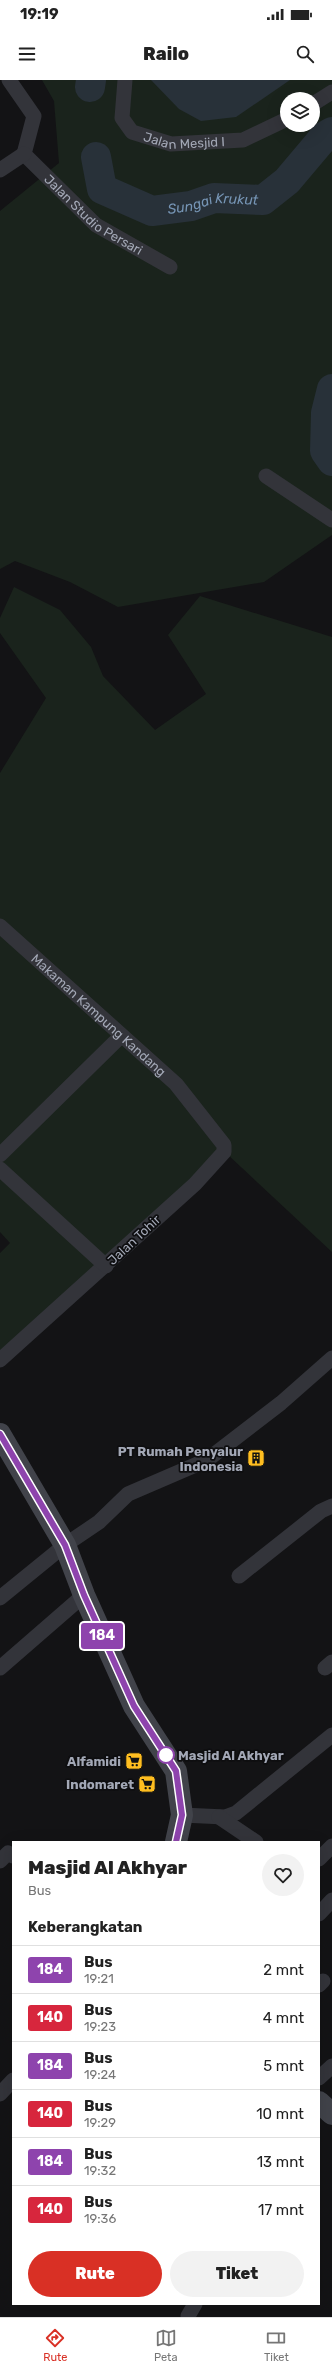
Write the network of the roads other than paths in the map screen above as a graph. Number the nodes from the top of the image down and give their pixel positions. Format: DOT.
graph roads {
  1 [pos="10,80"];
  2 [pos="125,80"];
  3 [pos="332,92"];
  4 [pos="320,100"];
  5 [pos="280,122"];
  6 [pos="24,154"];
  7 [pos="0,170"];
  8 [pos="170,266"];
  9 [pos="266,476"];
  10 [pos="332,520"];
  11 [pos="0,926"];
  12 [pos="121,1036"];
  13 [pos="194,1109"];
  14 [pos="0,1156"];
  15 [pos="0,1169"];
  16 [pos="106,1266"];
  17 [pos="332,1358"];
  18 [pos="0,1360"];
  19 [pos="1,1438"];
  20 [pos="332,1506"];
  21 [pos="65,1545"];
  22 [pos="239,1576"];
  23 [pos="84,1595"];
  24 [pos="0,1598"];
  25 [pos="0,1668"];
  26 [pos="332,1735"];
  27 [pos="182,1815"];
  28 [pos="219,1817"];
  29 [pos="176,1841"];
  30 [pos="255,1841"];
  31 [pos="332,1846"];
  32 [pos="12,1855"];
  33 [pos="320,1858"];
  34 [pos="0,1861"];
  35 [pos="332,1900"];
  36 [pos="320,1913"];
  37 [pos="332,2066"];
  38 [pos="320,2077"];
  39 [pos="12,2081"];
  40 [pos="0,2094"];
  41 [pos="320,2103"];
  42 [pos="332,2114"];
  1 -- 6 [label="street"];
  2 -- 5 [label="street, Jalan Mesjid I"];
  3 -- 4 [label="street"];
  6 -- 7 [label="street"];
  6 -- 8 [label="street, Jalan Studio Persari"];
  9 -- 10 [label="street"];
  11 -- 12 [label="street, Makaman Kampung Kandang"];
  12 -- 13 [label="street, Makaman Kampung Kandang"];
  12 -- 14 [label="street"];
  13 -- 16 [label="street, Jalan Tohir"];
  15 -- 16 [label="street"];
  16 -- 18 [label="street, Jalan Tohir"];
  17 -- 21 [label="street"];
  19 -- 21 [label="main road"];
  20 -- 22 [label="street"];
  21 -- 23 [label="main road"];
  21 -- 24 [label="street"];
  23 -- 25 [label="street"];
  23 -- 27 [label="main road"];
  26 -- 28 [label="street"];
  27 -- 28 [label="street"];
  27 -- 29 [label="main road"];
  28 -- 30 [label="street"];
  31 -- 33 [label="street"];
  32 -- 34 [label="street"];
  35 -- 36 [label="street"];
  37 -- 38 [label="street"];
  39 -- 40 [label="street"];
  41 -- 42 [label="main road"];
}
